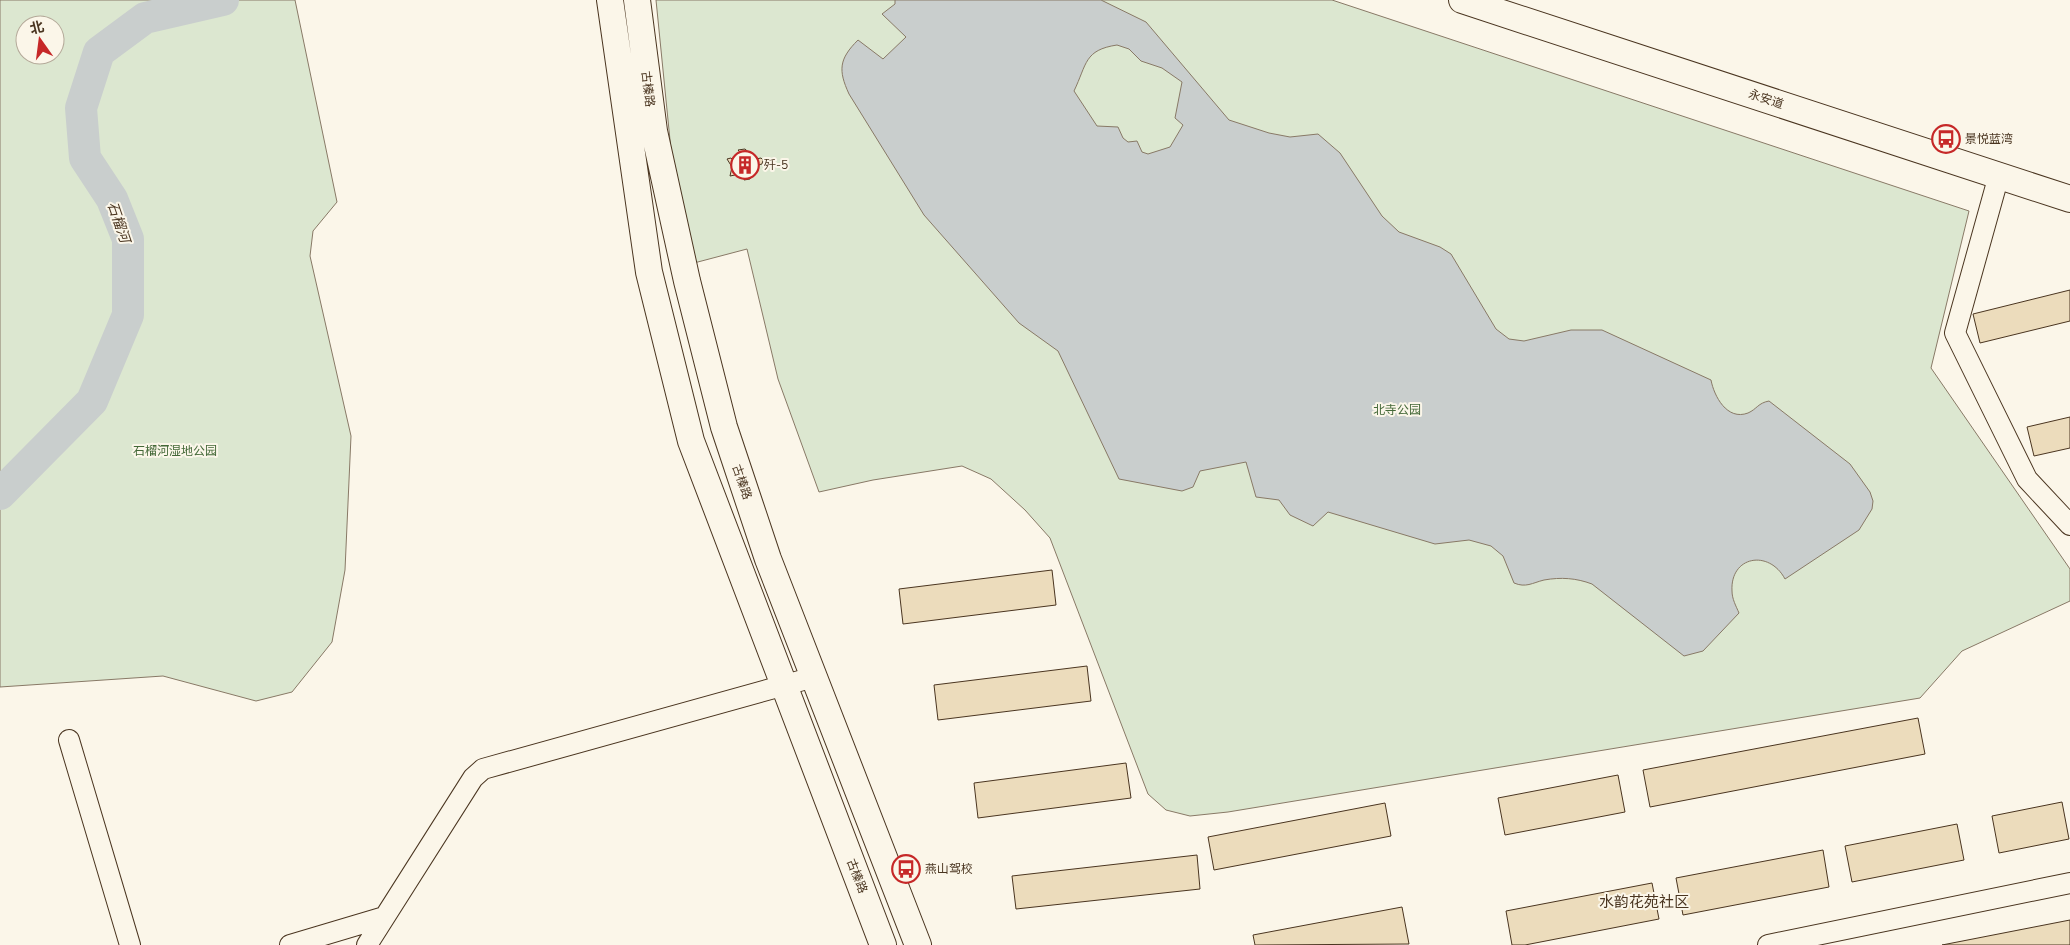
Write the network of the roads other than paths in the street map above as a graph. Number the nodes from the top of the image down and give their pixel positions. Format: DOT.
graph roads {
  1 [pos="610,0"];
  2 [pos="636,0"];
  3 [pos="1462,0"];
  4 [pos="1999,175"];
  5 [pos="2070,199"];
  6 [pos="2070,525"];
  7 [pos="814,677"];
  8 [pos="783,686"];
  9 [pos="69,740"];
  10 [pos="2070,883"];
  11 [pos="384,917"];
  12 [pos="130,945"];
  13 [pos="290,945"];
  14 [pos="368,945"];
  15 [pos="883,945"];
  16 [pos="918,945"];
  17 [pos="1768,945"];
  1 -- 8 [label="main road, 古榛路"];
  2 -- 7 [label="main road, 古榛路"];
  3 -- 4 [label="main road, 永安道"];
  4 -- 5 [label="main road, 永安道"];
  4 -- 6 [label="street"];
  7 -- 8 [label="street"];
  7 -- 16 [label="main road, 古榛路"];
  8 -- 11 [label="street"];
  8 -- 15 [label="main road, 古榛路"];
  9 -- 12 [label="street"];
  10 -- 17 [label="street"];
  11 -- 13 [label="street"];
  11 -- 14 [label="street"];
}
